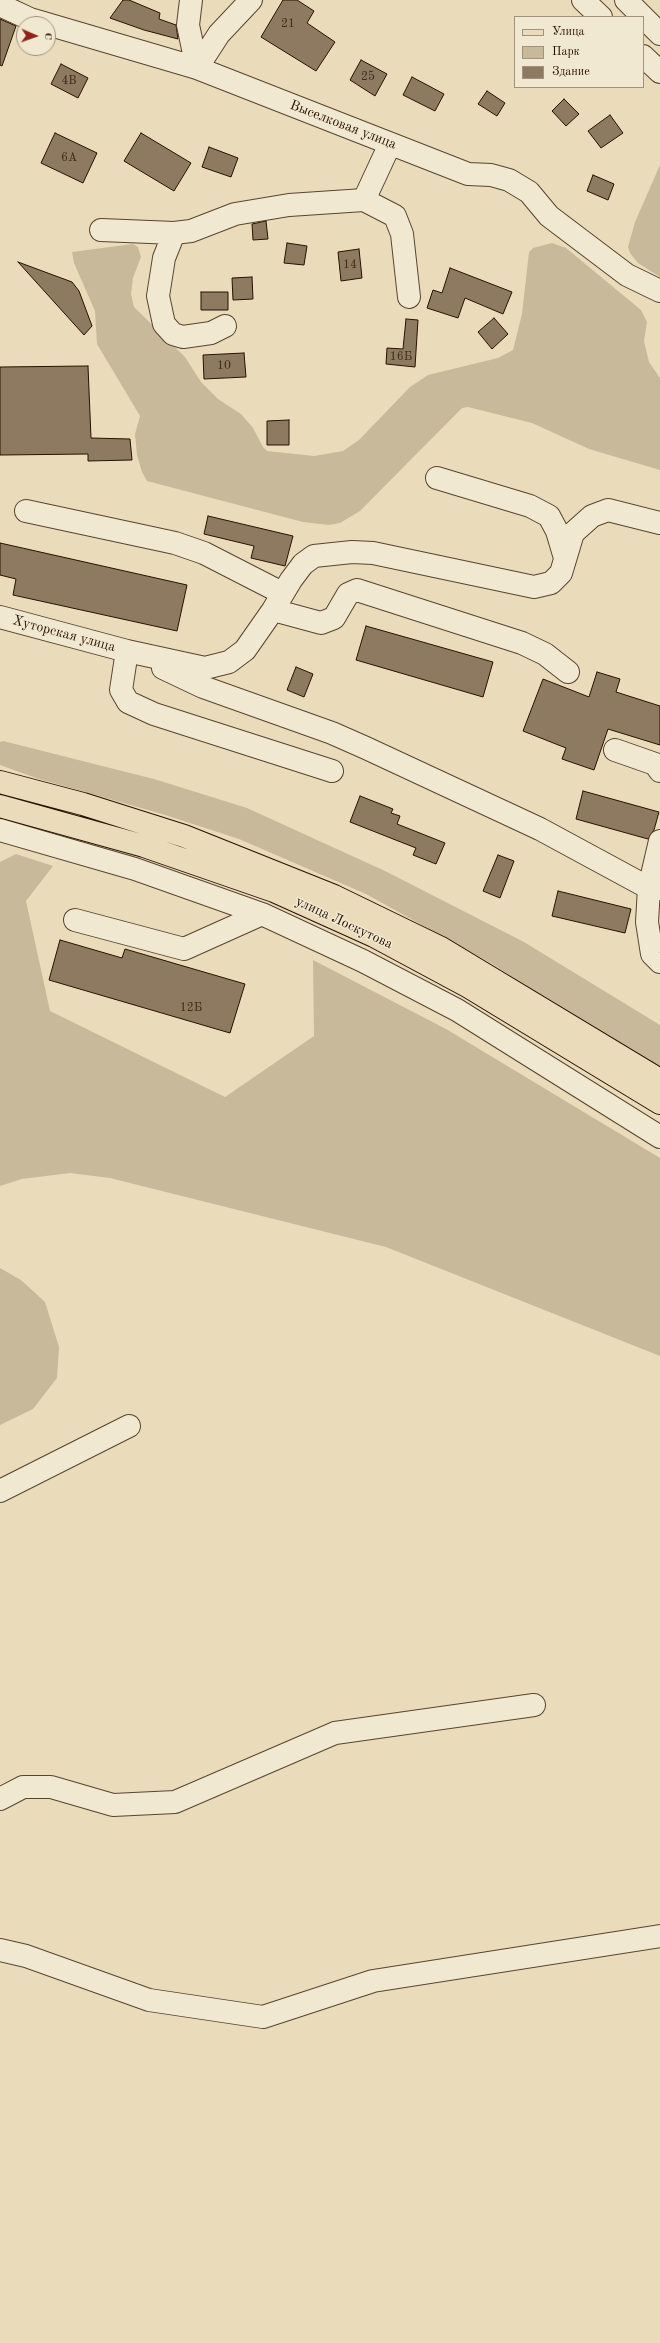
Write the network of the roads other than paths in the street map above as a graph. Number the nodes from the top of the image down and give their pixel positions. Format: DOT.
graph roads {
  1 [pos="191,0"];
  2 [pos="251,0"];
  3 [pos="583,0"];
  4 [pos="626,0"];
  5 [pos="0,4"];
  6 [pos="600,16"];
  7 [pos="642,16"];
  8 [pos="644,18"];
  9 [pos="660,34"];
  10 [pos="644,57"];
  11 [pos="197,68"];
  12 [pos="660,72"];
  13 [pos="390,144"];
  14 [pos="364,200"];
  15 [pos="101,230"];
  16 [pos="174,233"];
  17 [pos="660,291"];
  18 [pos="409,297"];
  19 [pos="225,326"];
  20 [pos="437,478"];
  21 [pos="26,511"];
  22 [pos="660,523"];
  23 [pos="565,558"];
  24 [pos="277,602"];
  25 [pos="0,617"];
  26 [pos="127,651"];
  27 [pos="568,672"];
  28 [pos="615,750"];
  29 [pos="332,771"];
  30 [pos="660,771"];
  31 [pos="0,782"];
  32 [pos="0,806"];
  33 [pos="0,830"];
  34 [pos="660,841"];
  35 [pos="655,889"];
  36 [pos="262,914"];
  37 [pos="76,920"];
  38 [pos="660,962"];
  39 [pos="660,1080"];
  40 [pos="660,1103"];
  41 [pos="660,1137"];
  42 [pos="129,1426"];
  43 [pos="0,1491"];
  44 [pos="534,1705"];
  45 [pos="0,1799"];
  46 [pos="660,1936"];
  47 [pos="0,1950"];
  1 -- 11 [label="street"];
  2 -- 11 [label="street"];
  3 -- 6 [label="street"];
  4 -- 7 [label="street"];
  5 -- 11 [label="street, Выселковая улица"];
  8 -- 9 [label="street"];
  10 -- 12 [label="street"];
  11 -- 13 [label="street, Выселковая улица"];
  13 -- 14 [label="street"];
  13 -- 17 [label="street, Выселковая улица"];
  14 -- 16 [label="street"];
  14 -- 18 [label="street"];
  15 -- 16 [label="street"];
  16 -- 19 [label="street"];
  20 -- 23 [label="street"];
  21 -- 24 [label="street"];
  22 -- 23 [label="street"];
  23 -- 24 [label="street"];
  24 -- 26 [label="street"];
  24 -- 27 [label="street"];
  25 -- 26 [label="street, Хуторская улица"];
  26 -- 29 [label="street"];
  26 -- 35 [label="street"];
  28 -- 30 [label="street"];
  31 -- 39 [label="main road, улица Лоскутова"];
  32 -- 40 [label="main road, улица Лоскутова"];
  33 -- 36 [label="street"];
  34 -- 35 [label="street"];
  35 -- 38 [label="street"];
  36 -- 37 [label="street"];
  36 -- 41 [label="street"];
  42 -- 43 [label="street"];
  44 -- 45 [label="street"];
  46 -- 47 [label="street"];
}
